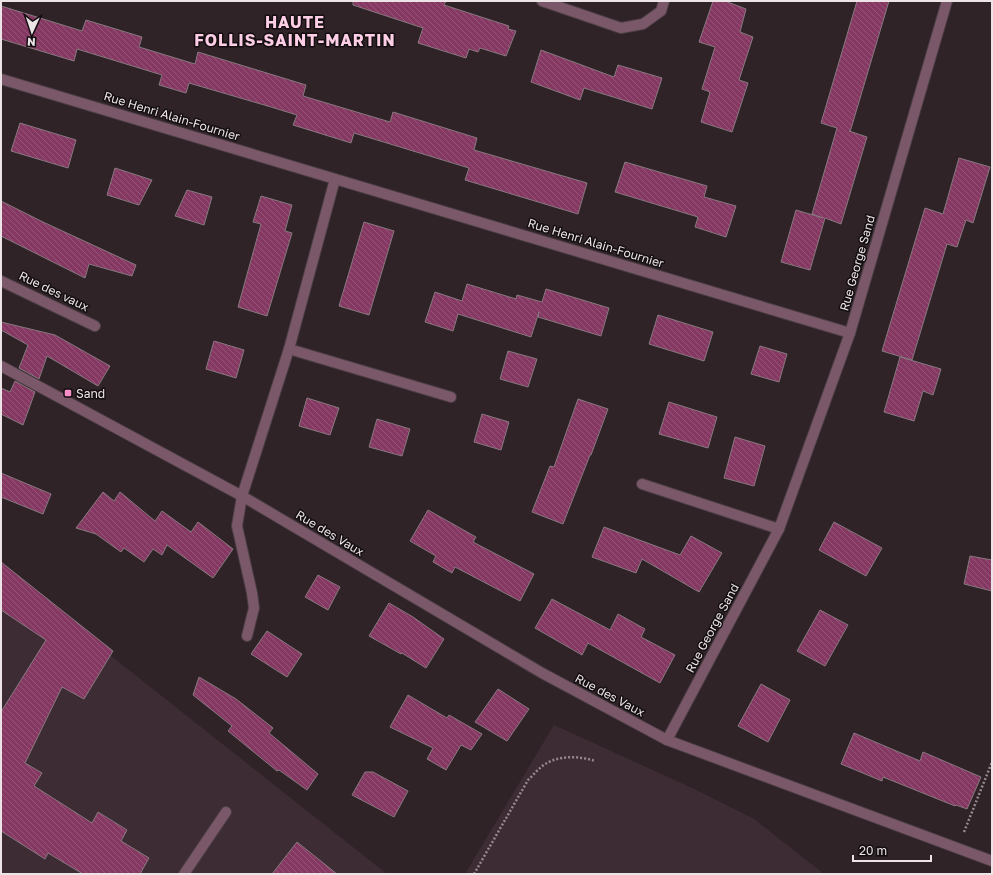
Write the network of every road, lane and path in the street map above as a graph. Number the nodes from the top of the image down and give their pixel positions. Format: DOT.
graph roads {
  1 [pos="542,1"];
  2 [pos="664,1"];
  3 [pos="947,1"];
  4 [pos="1,79"];
  5 [pos="335,179"];
  6 [pos="1,280"];
  7 [pos="95,326"];
  8 [pos="850,333"];
  9 [pos="289,349"];
  10 [pos="1,366"];
  11 [pos="451,397"];
  12 [pos="642,484"];
  13 [pos="242,496"];
  14 [pos="779,528"];
  15 [pos="246,636"];
  16 [pos="666,740"];
  17 [pos="595,761"];
  18 [pos="992,762"];
  19 [pos="226,812"];
  20 [pos="957,849"];
  21 [pos="992,861"];
  22 [pos="184,874"];
  23 [pos="474,874"];
  1 -- 2 [label="street"];
  3 -- 8 [label="street, Rue George Sand"];
  4 -- 5 [label="street, Rue Henri Alain-Fournier"];
  5 -- 8 [label="street, Rue Henri Alain-Fournier"];
  5 -- 9 [label="street"];
  6 -- 7 [label="street, Rue des vaux"];
  8 -- 14 [label="street, Rue George Sand"];
  9 -- 11 [label="street"];
  9 -- 13 [label="street"];
  10 -- 13 [label="street, Rue des Vaux"];
  12 -- 14 [label="street"];
  13 -- 15 [label="street"];
  13 -- 16 [label="street, Rue des Vaux"];
  14 -- 16 [label="street, Rue George Sand"];
  16 -- 20 [label="street, Rue des Vaux"];
  17 -- 23 [label="path"];
  18 -- 20 [label="path"];
  19 -- 22 [label="street"];
  20 -- 21 [label="street, Rue des Vaux"];
}
